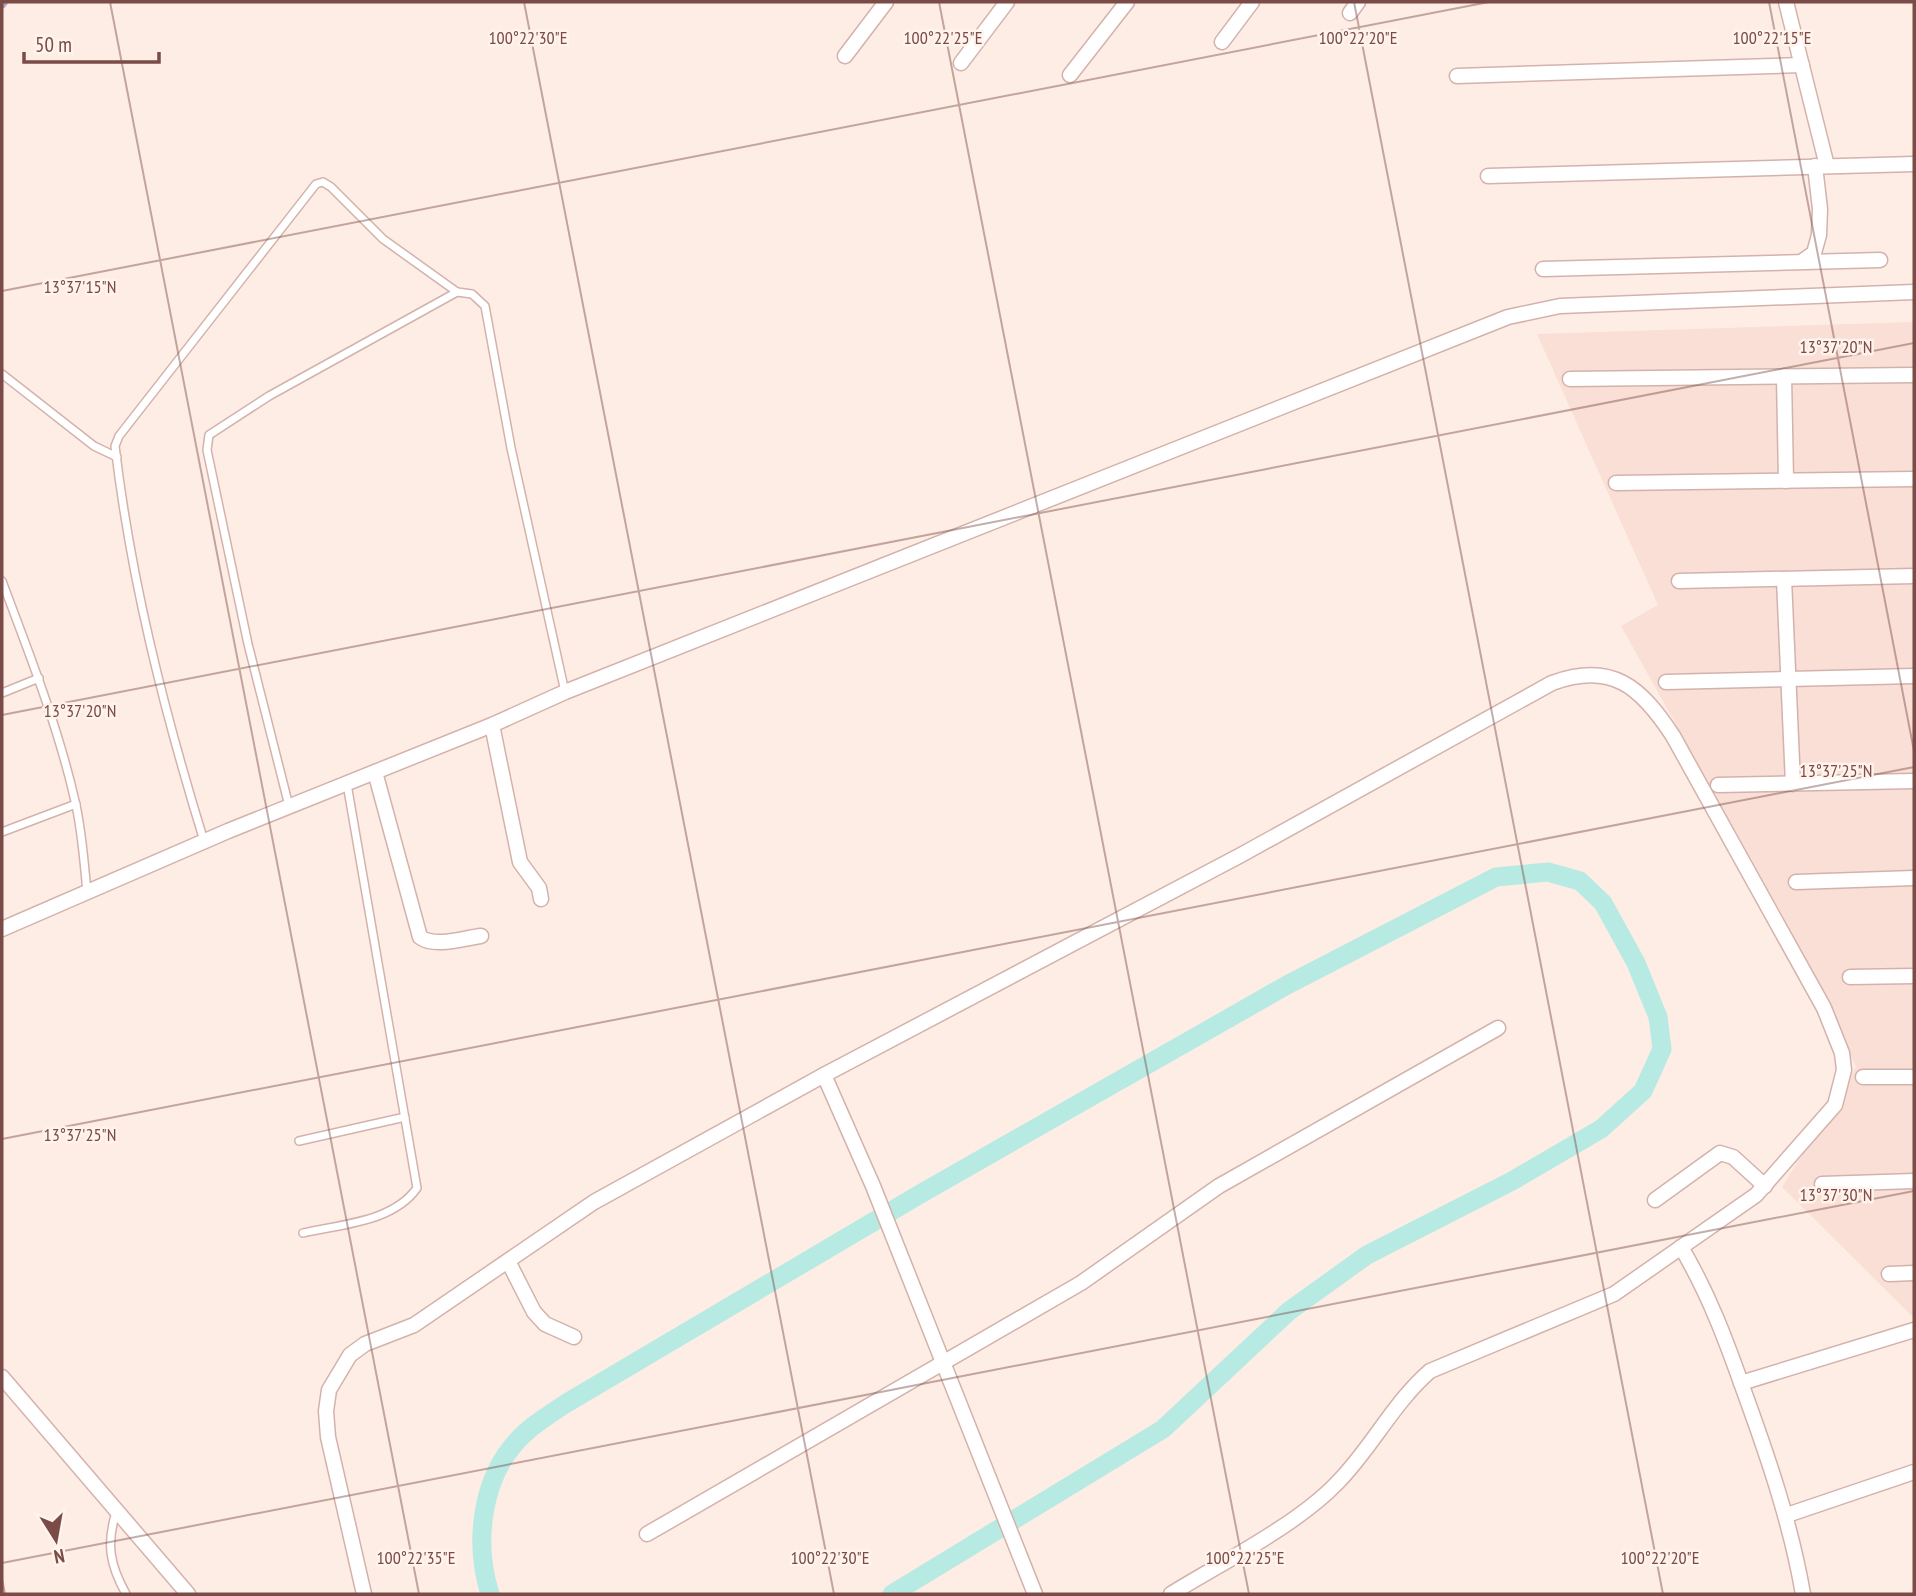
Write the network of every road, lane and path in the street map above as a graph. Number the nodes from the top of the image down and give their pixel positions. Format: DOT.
graph roads {
  1 [pos="886,2"];
  2 [pos="1007,2"];
  3 [pos="1127,2"];
  4 [pos="1252,2"];
  5 [pos="1786,2"];
  6 [pos="1222,42"];
  7 [pos="845,56"];
  8 [pos="961,63"];
  9 [pos="1802,65"];
  10 [pos="1070,75"];
  11 [pos="1457,76"];
  12 [pos="1914,164"];
  13 [pos="1821,166"];
  14 [pos="1488,176"];
  15 [pos="1804,260"];
  16 [pos="1881,260"];
  17 [pos="1543,270"];
  18 [pos="457,292"];
  19 [pos="1914,292"];
  20 [pos="2,374"];
  21 [pos="1914,375"];
  22 [pos="1784,376"];
  23 [pos="1570,379"];
  24 [pos="117,457"];
  25 [pos="1914,479"];
  26 [pos="1786,481"];
  27 [pos="1616,483"];
  28 [pos="1914,576"];
  29 [pos="1784,579"];
  30 [pos="2,581"];
  31 [pos="1679,581"];
  32 [pos="1914,676"];
  33 [pos="38,678"];
  34 [pos="1788,679"];
  35 [pos="1666,682"];
  36 [pos="565,692"];
  37 [pos="2,693"];
  38 [pos="492,725"];
  39 [pos="375,772"];
  40 [pos="1914,781"];
  41 [pos="346,783"];
  42 [pos="1793,784"];
  43 [pos="1718,785"];
  44 [pos="76,804"];
  45 [pos="289,806"];
  46 [pos="2,832"];
  47 [pos="204,842"];
  48 [pos="1914,878"];
  49 [pos="1796,882"];
  50 [pos="88,892"];
  51 [pos="541,899"];
  52 [pos="2,929"];
  53 [pos="481,936"];
  54 [pos="1914,976"];
  55 [pos="1850,977"];
  56 [pos="1498,1028"];
  57 [pos="824,1074"];
  58 [pos="1863,1077"];
  59 [pos="1914,1077"];
  60 [pos="405,1117"];
  61 [pos="299,1141"];
  62 [pos="1914,1181"];
  63 [pos="1822,1184"];
  64 [pos="1765,1186"];
  65 [pos="1656,1200"];
  66 [pos="303,1233"];
  67 [pos="1681,1247"];
  68 [pos="508,1261"];
  69 [pos="1914,1273"];
  70 [pos="1889,1274"];
  71 [pos="1914,1330"];
  72 [pos="575,1337"];
  73 [pos="943,1363"];
  74 [pos="2,1377"];
  75 [pos="1741,1383"];
  76 [pos="1914,1472"];
  77 [pos="117,1510"];
  78 [pos="1787,1515"];
  79 [pos="647,1534"];
  80 [pos="127,1594"];
  81 [pos="188,1594"];
  82 [pos="364,1594"];
  83 [pos="1035,1594"];
  84 [pos="1171,1594"];
  85 [pos="1803,1594"];
  1 -- 7 [label="street"];
  2 -- 8 [label="street"];
  3 -- 10 [label="street"];
  4 -- 6 [label="street"];
  5 -- 9 [label="street"];
  9 -- 11 [label="street"];
  9 -- 13 [label="street"];
  12 -- 13 [label="street"];
  13 -- 14 [label="street"];
  13 -- 15 [label="street"];
  15 -- 16 [label="street"];
  15 -- 17 [label="street"];
  18 -- 24 [label="lane"];
  18 -- 36 [label="lane"];
  18 -- 45 [label="lane"];
  19 -- 36 [label="street"];
  20 -- 24 [label="lane"];
  21 -- 22 [label="street"];
  22 -- 23 [label="street"];
  22 -- 26 [label="street"];
  24 -- 47 [label="lane"];
  25 -- 26 [label="street"];
  26 -- 27 [label="street"];
  28 -- 29 [label="street"];
  29 -- 31 [label="street"];
  29 -- 34 [label="street"];
  30 -- 33 [label="lane"];
  32 -- 34 [label="street"];
  33 -- 37 [label="lane"];
  33 -- 44 [label="lane"];
  34 -- 35 [label="street"];
  34 -- 42 [label="street"];
  36 -- 38 [label="street"];
  38 -- 39 [label="street"];
  38 -- 51 [label="street"];
  39 -- 41 [label="street"];
  39 -- 53 [label="street"];
  40 -- 42 [label="street"];
  41 -- 45 [label="street"];
  41 -- 60 [label="lane"];
  42 -- 43 [label="street"];
  44 -- 46 [label="lane"];
  44 -- 50 [label="lane"];
  45 -- 47 [label="street"];
  47 -- 50 [label="street"];
  48 -- 49 [label="street"];
  50 -- 52 [label="street"];
  54 -- 55 [label="street"];
  56 -- 73 [label="street"];
  57 -- 64 [label="street"];
  57 -- 68 [label="street"];
  57 -- 73 [label="street"];
  58 -- 59 [label="street"];
  60 -- 61 [label="lane"];
  60 -- 66 [label="lane"];
  62 -- 63 [label="street"];
  64 -- 65 [label="street"];
  64 -- 67 [label="street"];
  67 -- 75 [label="street"];
  67 -- 84 [label="street"];
  68 -- 72 [label="street"];
  68 -- 82 [label="street"];
  69 -- 70 [label="street"];
  71 -- 75 [label="street"];
  73 -- 79 [label="street"];
  73 -- 83 [label="street"];
  74 -- 77 [label="street"];
  75 -- 78 [label="street"];
  76 -- 78 [label="street"];
  77 -- 80 [label="lane"];
  77 -- 81 [label="street"];
  78 -- 85 [label="street"];
}
